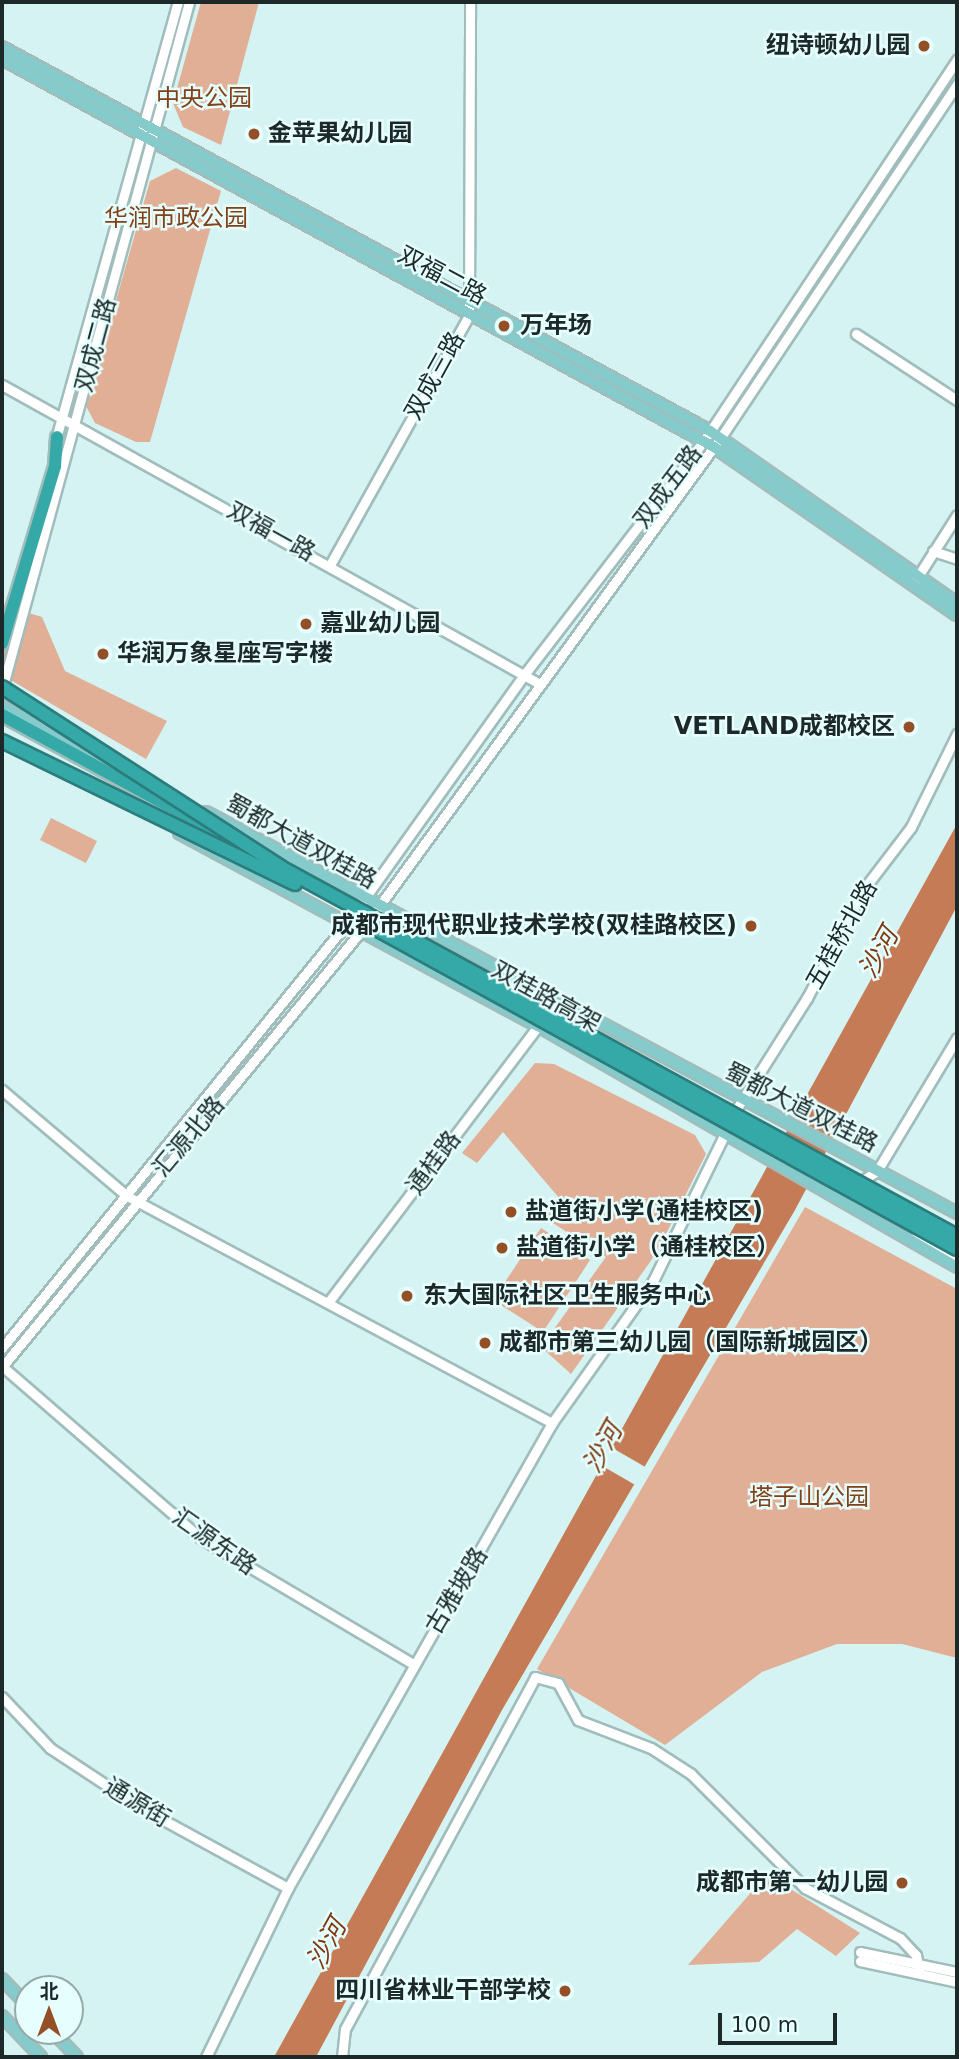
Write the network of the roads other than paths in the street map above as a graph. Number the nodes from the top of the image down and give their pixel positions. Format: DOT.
graph roads {
  1 [pos="178,2"];
  2 [pos="189,2"];
  3 [pos="470,2"];
  4 [pos="2,47"];
  5 [pos="2,59"];
  6 [pos="957,60"];
  7 [pos="957,84"];
  8 [pos="147,135"];
  9 [pos="470,309"];
  10 [pos="856,334"];
  11 [pos="2,385"];
  12 [pos="957,400"];
  13 [pos="62,417"];
  14 [pos="75,422"];
  15 [pos="710,431"];
  16 [pos="57,437"];
  17 [pos="721,437"];
  18 [pos="703,442"];
  19 [pos="714,447"];
  20 [pos="957,515"];
  21 [pos="933,551"];
  22 [pos="957,559"];
  23 [pos="330,565"];
  24 [pos="918,576"];
  25 [pos="912,586"];
  26 [pos="957,603"];
  27 [pos="957,615"];
  28 [pos="2,641"];
  29 [pos="524,675"];
  30 [pos="538,683"];
  31 [pos="2,688"];
  32 [pos="2,706"];
  33 [pos="2,715"];
  34 [pos="2,725"];
  35 [pos="957,734"];
  36 [pos="2,735"];
  37 [pos="2,741"];
  38 [pos="286,874"];
  39 [pos="362,901"];
  40 [pos="377,909"];
  41 [pos="347,923"];
  42 [pos="361,931"];
  43 [pos="538,1026"];
  44 [pos="957,1038"];
  45 [pos="2,1090"];
  46 [pos="739,1100"];
  47 [pos="724,1136"];
  48 [pos="877,1171"];
  49 [pos="131,1198"];
  50 [pos="862,1203"];
  51 [pos="957,1213"];
  52 [pos="957,1236"];
  53 [pos="957,1249"];
  54 [pos="957,1259"];
  55 [pos="957,1266"];
  56 [pos="330,1300"];
  57 [pos="2,1348"];
  58 [pos="2,1366"];
  59 [pos="552,1423"];
  60 [pos="413,1664"];
  61 [pos="2,1697"];
  62 [pos="288,1888"];
  63 [pos="860,1957"];
  64 [pos="919,1969"];
  65 [pos="957,1972"];
  66 [pos="957,1982"];
  67 [pos="2,2016"];
  68 [pos="41,2057"];
  69 [pos="206,2057"];
  70 [pos="342,2057"];
  1 -- 8 [label="street, 双成二路"];
  2 -- 8 [label="street, 双成二路"];
  3 -- 9 [label="street, 双成三路"];
  4 -- 8 [label="main road, 双福二路"];
  5 -- 8 [label="main road, 双福二路"];
  6 -- 15 [label="street, 双成五路"];
  7 -- 17 [label="street, 双成五路"];
  8 -- 9 [label="main road, 双福二路"];
  8 -- 13 [label="street, 双成二路"];
  8 -- 14 [label="street, 双成二路"];
  9 -- 15 [label="main road, 双福二路"];
  9 -- 18 [label="main road, 双福二路"];
  9 -- 23 [label="street, 双成三路"];
  10 -- 12 [label="street"];
  11 -- 13 [label="street, 双福一路"];
  13 -- 14 [label="street, 双福一路"];
  13 -- 16 [label="street, 双成二路"];
  14 -- 23 [label="street, 双福一路"];
  14 -- 31 [label="street, 双成二路"];
  15 -- 17 [label="main road, 双福二路"];
  15 -- 18 [label="street, 双成五路"];
  16 -- 28 [label="street, 双成二路"];
  16 -- 28 [label="highway"];
  17 -- 19 [label="street, 双成五路"];
  17 -- 24 [label="main road, 双福二路"];
  18 -- 19 [label="main road, 双福二路"];
  18 -- 29 [label="street, 双成五路"];
  19 -- 25 [label="main road, 双福二路"];
  19 -- 30 [label="street, 双成五路"];
  20 -- 21 [label="street"];
  21 -- 22 [label="street"];
  21 -- 24 [label="street"];
  23 -- 29 [label="street, 双福一路"];
  24 -- 25 [label="street"];
  24 -- 26 [label="main road, 双福二路"];
  25 -- 27 [label="main road, 双福二路"];
  29 -- 30 [label="street, 双福一路"];
  29 -- 39 [label="street, 双成五路"];
  30 -- 40 [label="street, 双成五路"];
  31 -- 38 [label="highway, bridge"];
  32 -- 39 [label="main road, 蜀都大道双桂路"];
  33 -- 38 [label="highway, 双桂路高架, bridge"];
  34 -- 38 [label="highway, 双桂路高架, bridge"];
  35 -- 46 [label="street, 五桂桥北路"];
  36 -- 41 [label="main road, 蜀都大道双桂路"];
  37 -- 38 [label="highway, bridge"];
  38 -- 50 [label="highway, 双桂路高架, bridge"];
  38 -- 52 [label="highway, 双桂路高架, bridge"];
  39 -- 40 [label="main road, 蜀都大道双桂路"];
  39 -- 41 [label="street, 汇源北路"];
  40 -- 42 [label="street, 汇源北路"];
  40 -- 46 [label="main road, 蜀都大道双桂路"];
  41 -- 42 [label="main road, 蜀都大道双桂路"];
  41 -- 49 [label="street, 汇源北路"];
  42 -- 43 [label="main road, 蜀都大道双桂路"];
  42 -- 49 [label="street, 汇源北路"];
  43 -- 47 [label="main road, 蜀都大道双桂路"];
  43 -- 56 [label="street, 通桂路"];
  44 -- 48 [label="street"];
  45 -- 49 [label="street"];
  46 -- 47 [label="street, 五桂桥北路"];
  46 -- 48 [label="main road, 蜀都大道双桂路"];
  47 -- 48 [label="street, bridge"];
  47 -- 50 [label="main road, 蜀都大道双桂路"];
  47 -- 59 [label="street, 古雅坡路"];
  48 -- 50 [label="street"];
  48 -- 51 [label="main road, 蜀都大道双桂路"];
  49 -- 56 [label="street"];
  49 -- 57 [label="street, 汇源北路"];
  49 -- 58 [label="street, 汇源北路"];
  50 -- 53 [label="highway, 双桂路高架, bridge"];
  50 -- 54 [label="street, bridge"];
  50 -- 55 [label="main road, 蜀都大道双桂路"];
  56 -- 59 [label="street"];
  58 -- 60 [label="street, 汇源东路"];
  59 -- 60 [label="street, 古雅坡路"];
  60 -- 62 [label="street, 古雅坡路"];
  61 -- 62 [label="street, 通源街"];
  62 -- 69 [label="street, 古雅坡路"];
  63 -- 64 [label="street"];
  64 -- 65 [label="street"];
  64 -- 66 [label="street"];
  64 -- 70 [label="street"];
  67 -- 68 [label="main road"];
}
